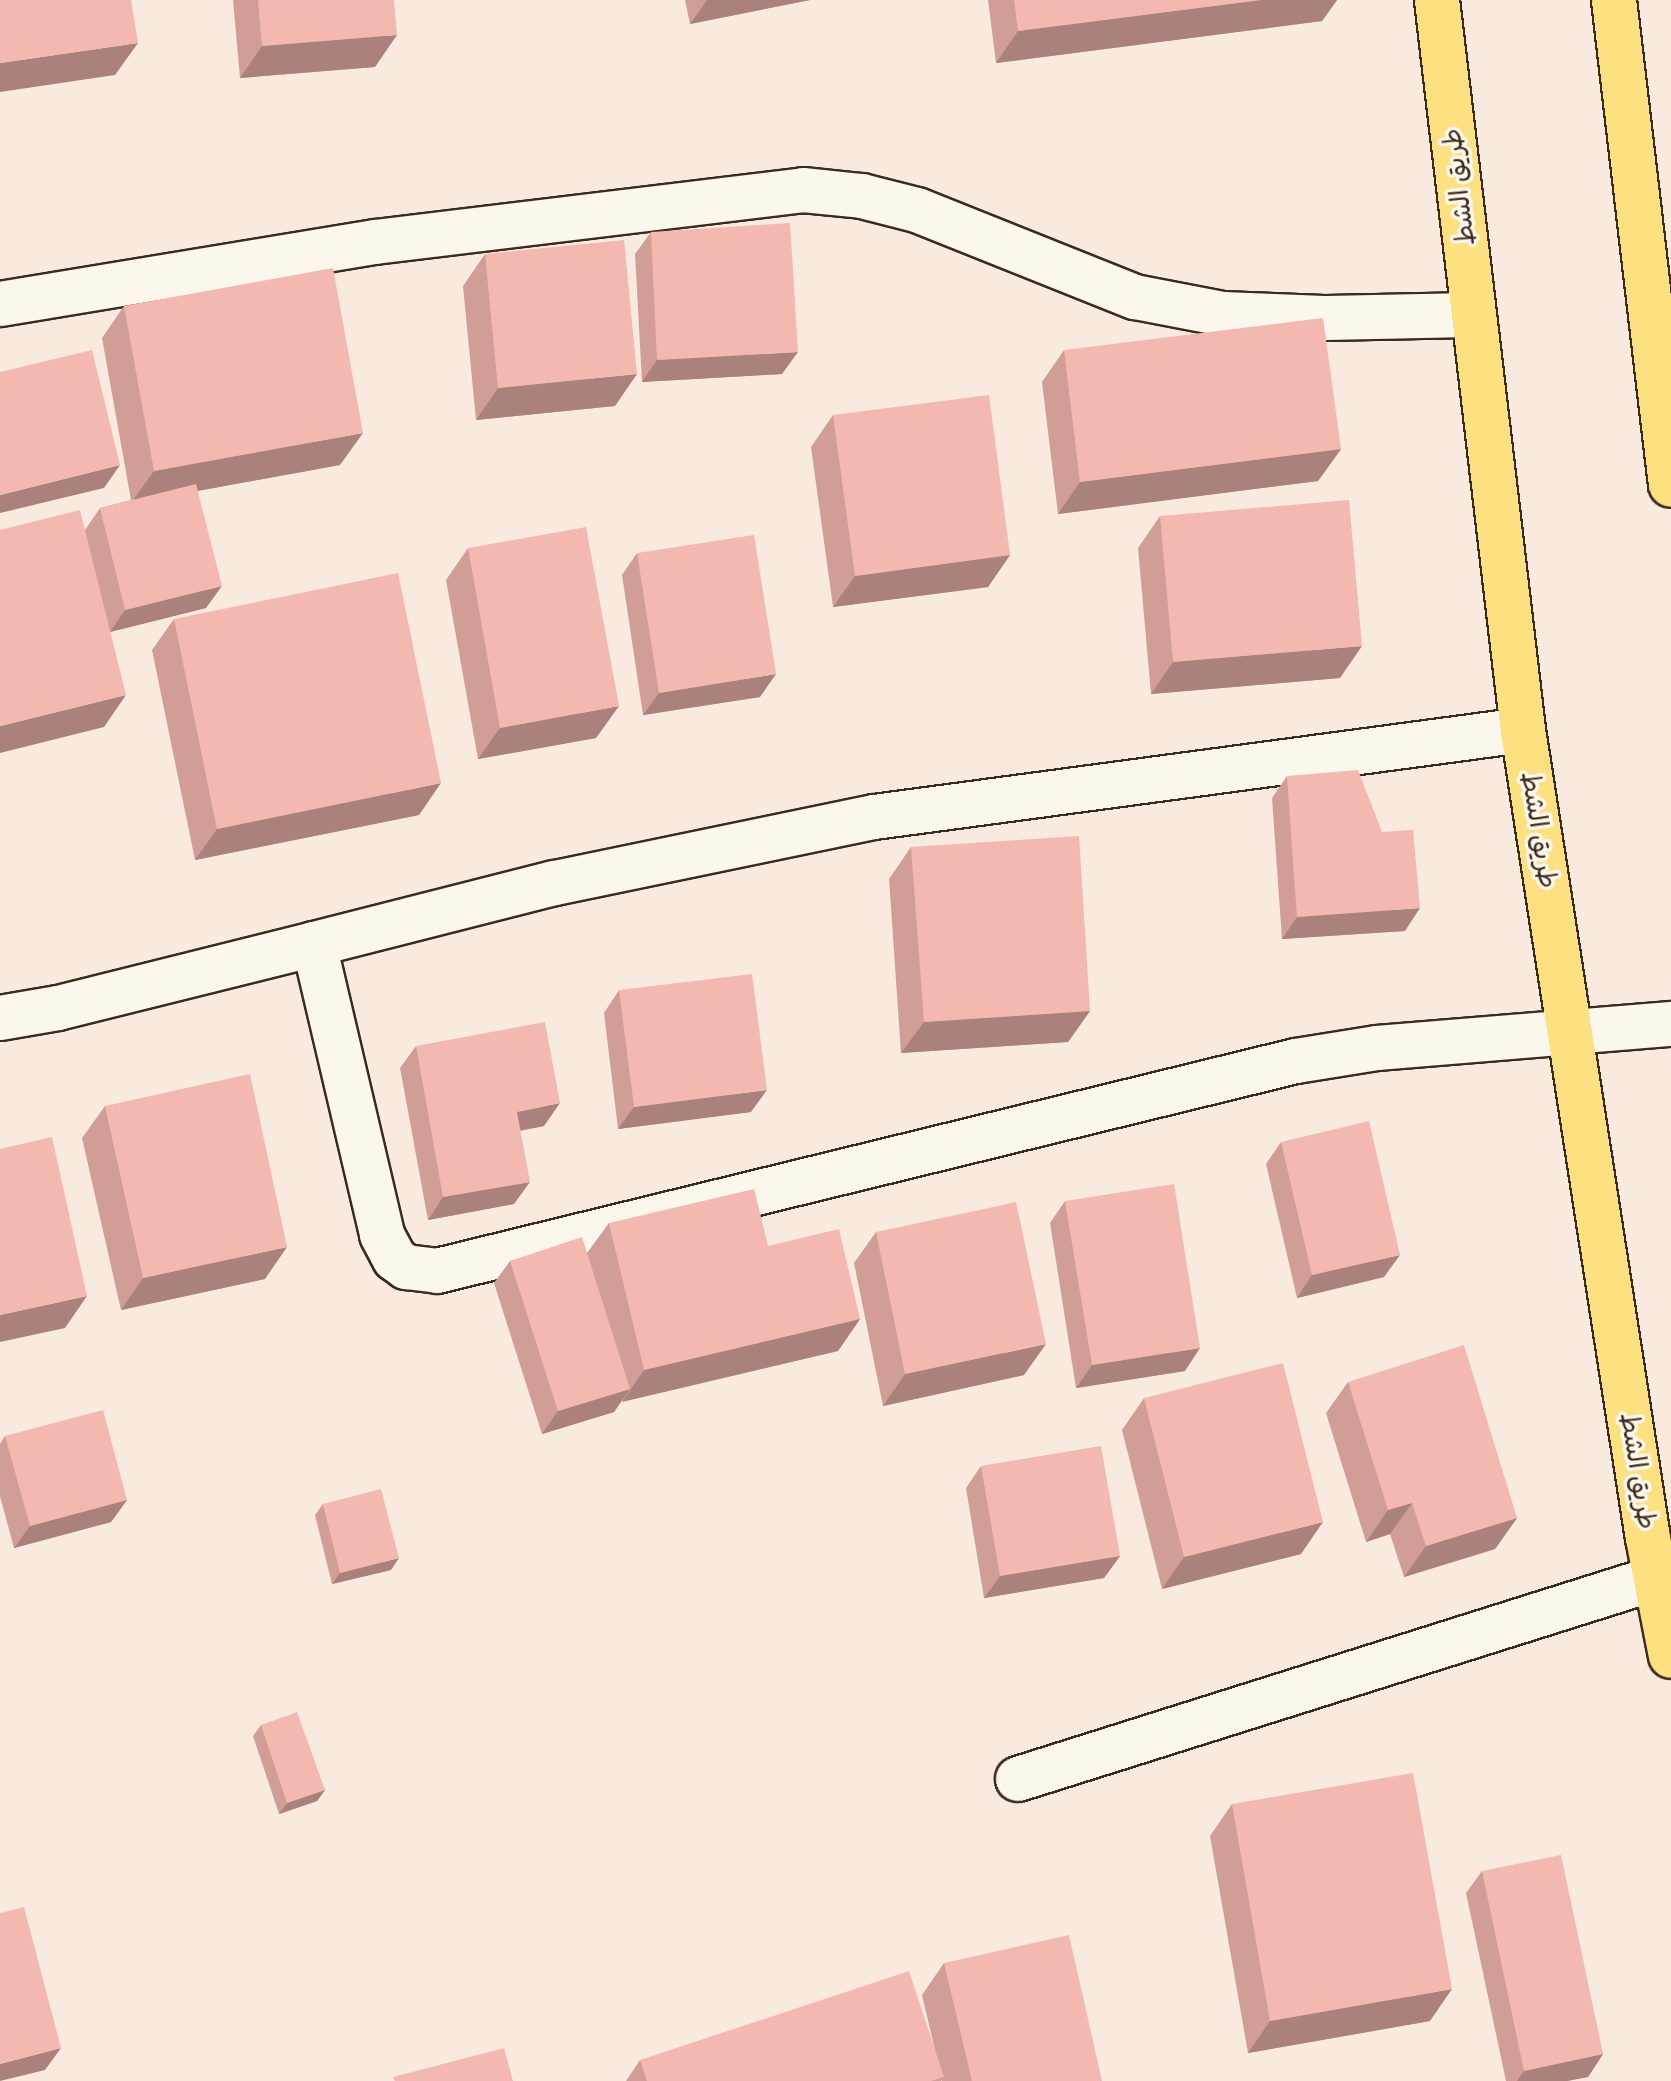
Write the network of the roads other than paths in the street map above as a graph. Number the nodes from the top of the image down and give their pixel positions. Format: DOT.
graph roads {
  1 [pos="1437,0"];
  2 [pos="1614,0"];
  3 [pos="0,304"];
  4 [pos="1473,315"];
  5 [pos="1671,485"];
  6 [pos="1523,730"];
  7 [pos="314,944"];
  8 [pos="0,1018"];
  9 [pos="1671,1024"];
  10 [pos="1571,1034"];
  11 [pos="1656,1578"];
  12 [pos="1671,1656"];
  13 [pos="1018,1779"];
  1 -- 4 [label="highway, طريق الشط"];
  2 -- 5 [label="highway"];
  3 -- 4 [label="street"];
  4 -- 6 [label="highway, طريق الشط"];
  6 -- 7 [label="street"];
  6 -- 10 [label="highway, طريق الشط"];
  7 -- 8 [label="street"];
  7 -- 10 [label="street"];
  9 -- 10 [label="street"];
  10 -- 11 [label="highway, طريق الشط"];
  11 -- 12 [label="highway, طريق الشط"];
  11 -- 13 [label="street"];
}
